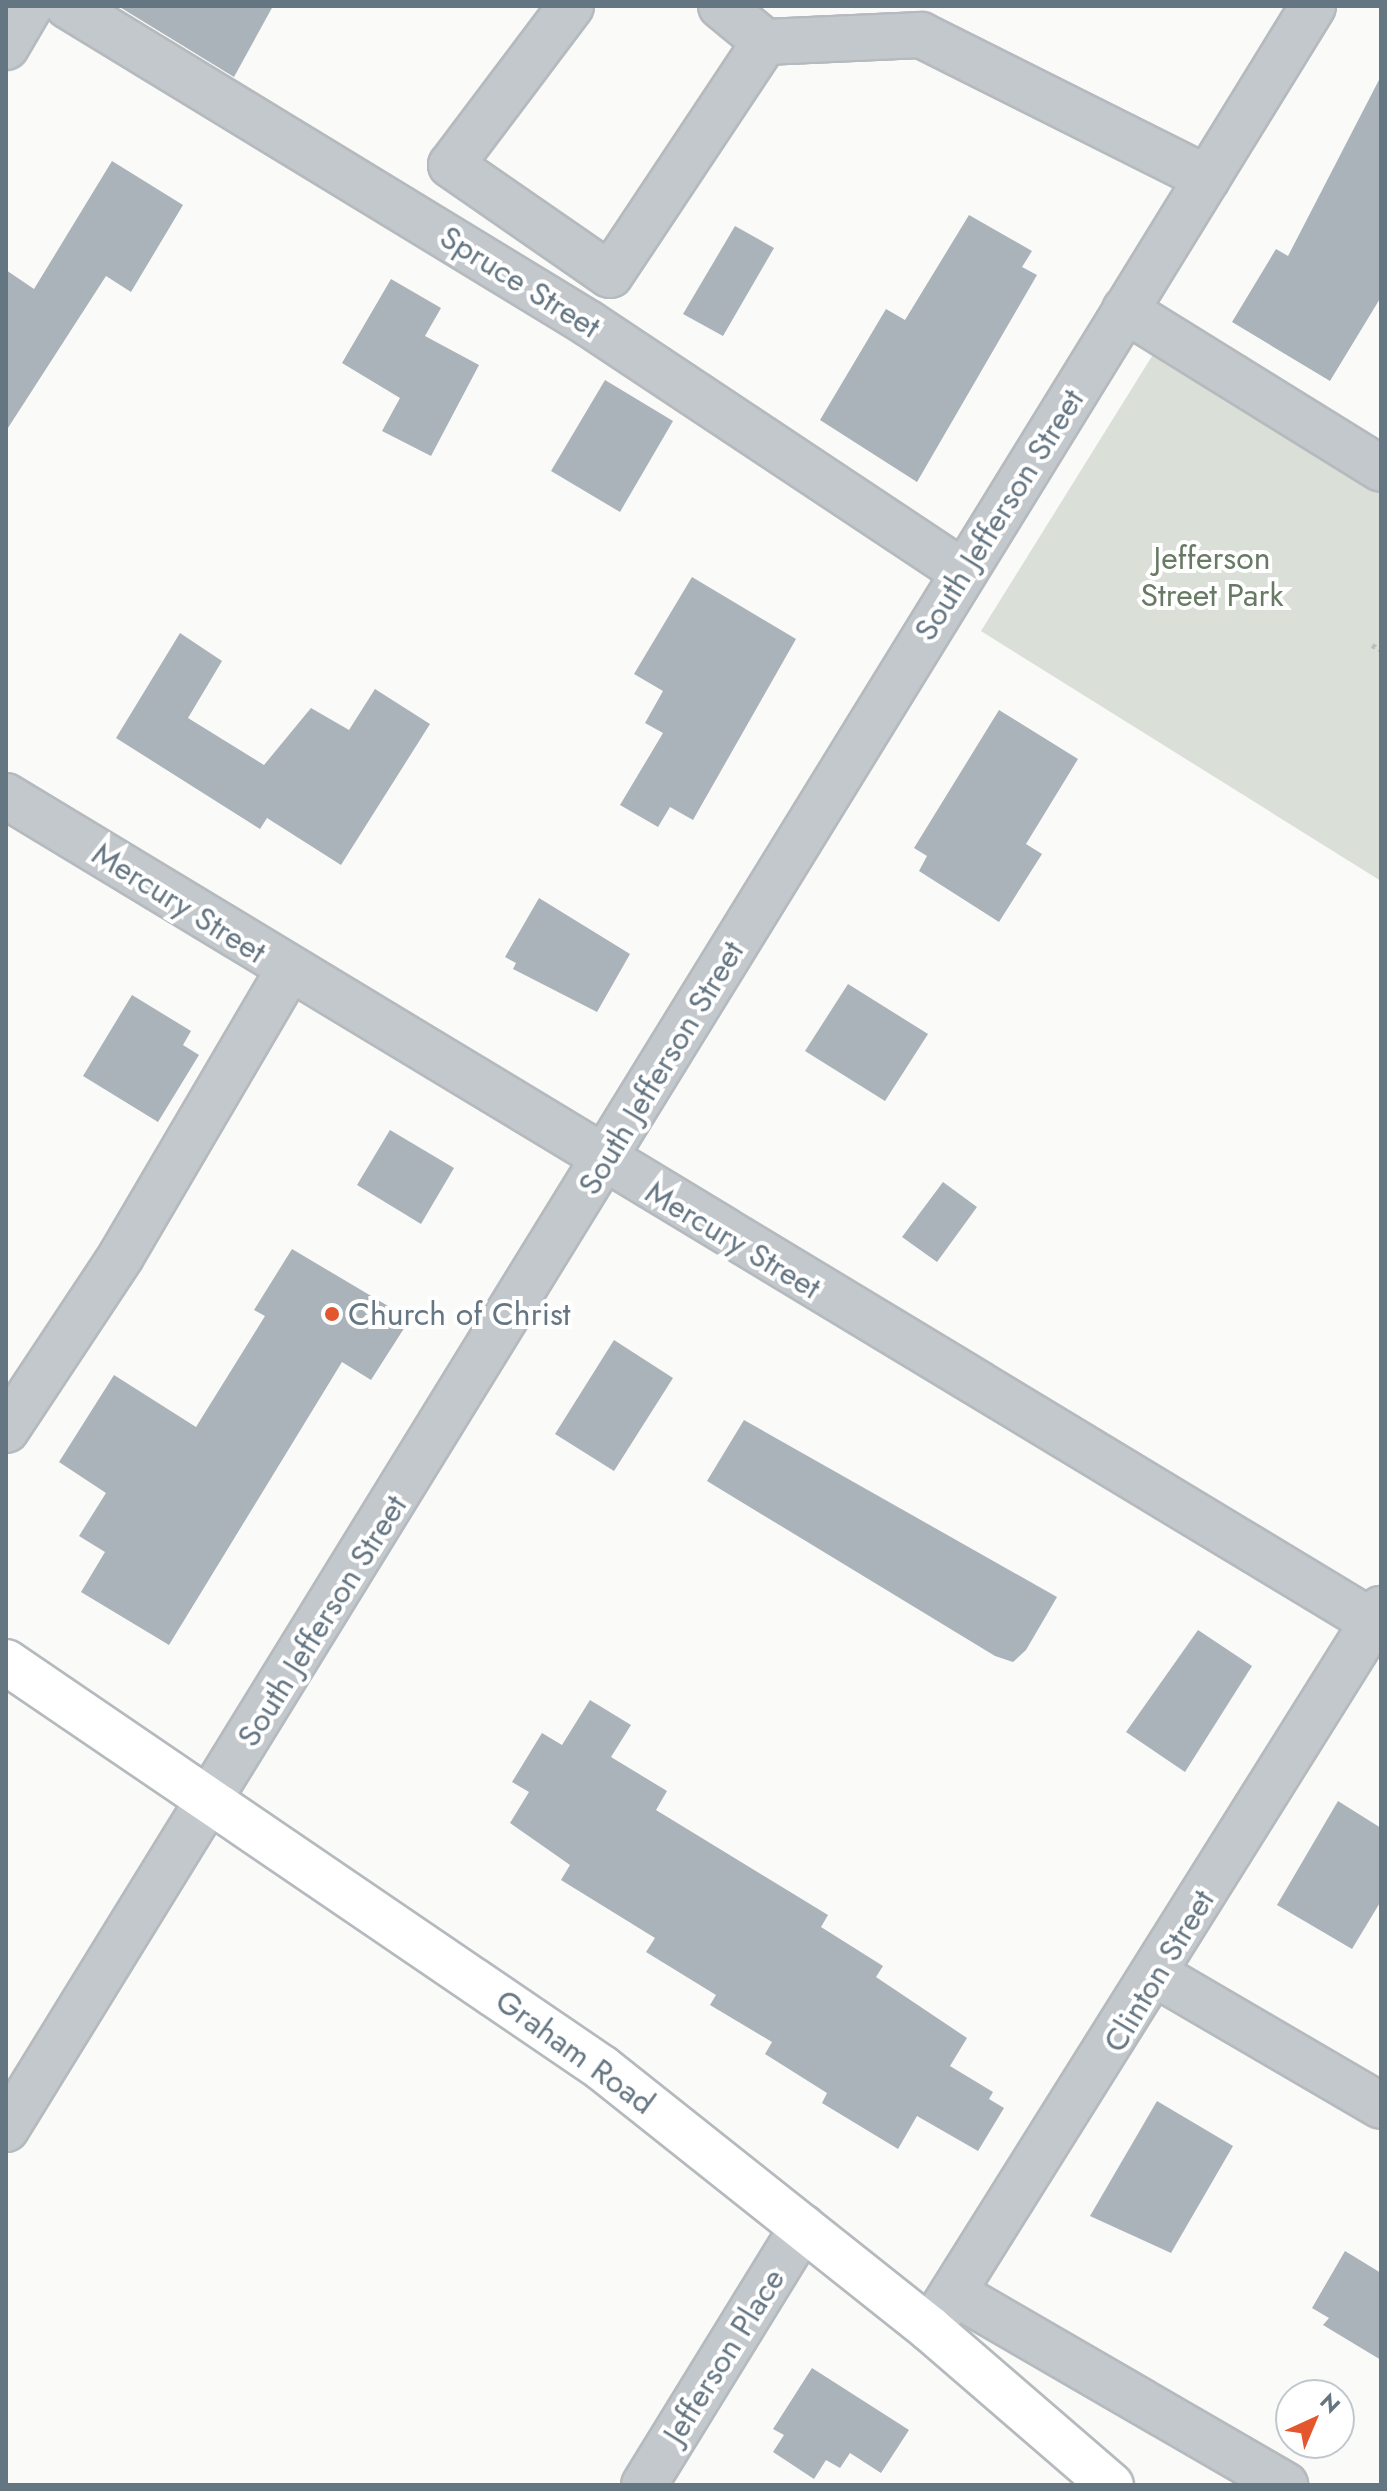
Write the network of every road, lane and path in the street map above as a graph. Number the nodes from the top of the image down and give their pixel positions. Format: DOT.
graph roads {
  1 [pos="30,6"];
  2 [pos="68,6"];
  3 [pos="571,6"];
  4 [pos="721,6"];
  5 [pos="1313,6"];
  6 [pos="765,42"];
  7 [pos="6,47"];
  8 [pos="1207,178"];
  9 [pos="1125,310"];
  10 [pos="1381,469"];
  11 [pos="963,572"];
  12 [pos="1372,645"];
  13 [pos="1381,650"];
  14 [pos="6,796"];
  15 [pos="289,970"];
  16 [pos="604,1162"];
  17 [pos="6,1430"];
  18 [pos="1378,1619"];
  19 [pos="6,1662"];
  20 [pos="213,1800"];
  21 [pos="1157,1975"];
  22 [pos="1381,2106"];
  23 [pos="6,2129"];
  24 [pos="803,2227"];
  25 [pos="954,2293"];
  26 [pos="930,2329"];
  27 [pos="644,2485"];
  28 [pos="1111,2485"];
  29 [pos="1285,2485"];
  1 -- 7 [label="street"];
  2 -- 11 [label="street, Spruce Street"];
  3 -- 6 [label="street"];
  4 -- 6 [label="street"];
  5 -- 8 [label="street, South Jefferson Street"];
  6 -- 8 [label="street"];
  8 -- 9 [label="street, South Jefferson Street"];
  9 -- 10 [label="street"];
  9 -- 11 [label="street, South Jefferson Street"];
  11 -- 16 [label="street, South Jefferson Street"];
  12 -- 13 [label="path"];
  14 -- 15 [label="street, Mercury Street"];
  15 -- 16 [label="street, Mercury Street"];
  15 -- 17 [label="street"];
  16 -- 18 [label="street, Mercury Street"];
  16 -- 20 [label="street, South Jefferson Street"];
  18 -- 21 [label="street, Clinton Street"];
  19 -- 20 [label="main road, Graham Road"];
  20 -- 23 [label="street, South Jefferson Street"];
  20 -- 24 [label="main road, Graham Road"];
  21 -- 22 [label="street"];
  21 -- 25 [label="street, Clinton Street"];
  24 -- 26 [label="main road, Graham Road"];
  24 -- 27 [label="street, Jefferson Place"];
  25 -- 26 [label="street, Clinton Street"];
  25 -- 29 [label="street"];
  26 -- 28 [label="main road, Graham Road"];
}
